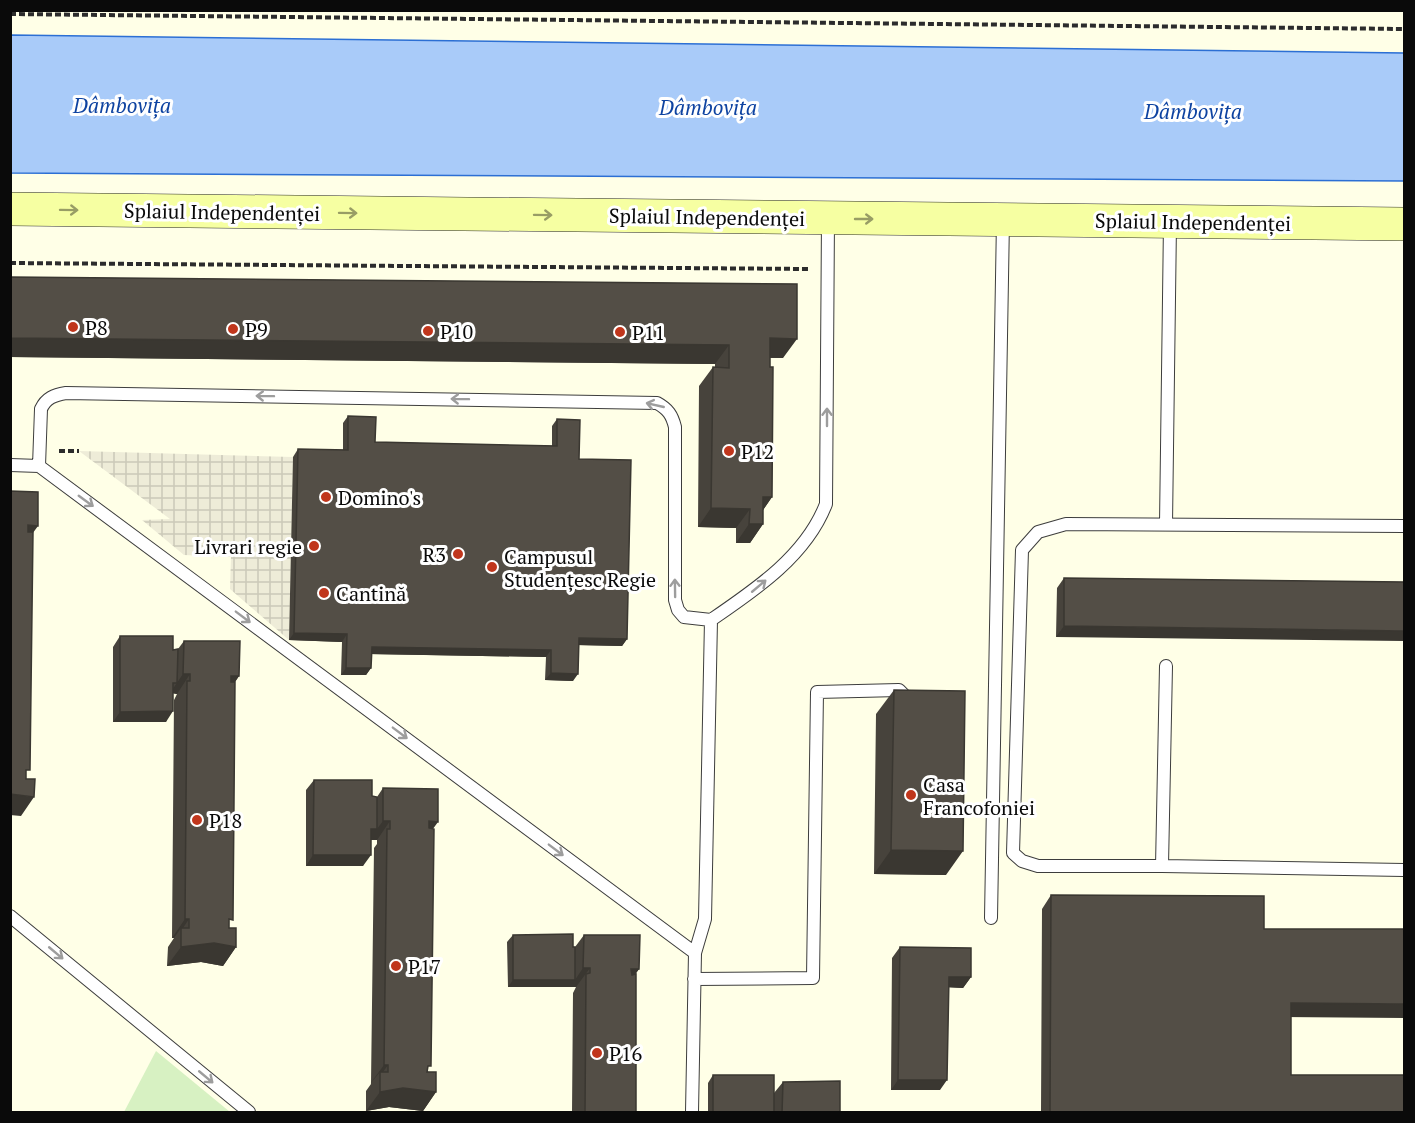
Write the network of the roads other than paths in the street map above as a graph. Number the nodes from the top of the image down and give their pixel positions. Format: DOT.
graph roads {
  1 [pos="10,209"];
  2 [pos="828,219"];
  3 [pos="1003,219"];
  4 [pos="1170,222"];
  5 [pos="1404,224"];
  6 [pos="10,465"];
  7 [pos="39,466"];
  8 [pos="1166,524"];
  9 [pos="1404,526"];
  10 [pos="711,620"];
  11 [pos="1166,666"];
  12 [pos="908,715"];
  13 [pos="1162,866"];
  14 [pos="1404,870"];
  15 [pos="10,916"];
  16 [pos="991,918"];
  17 [pos="694,953"];
  18 [pos="694,979"];
  19 [pos="249,1113"];
  20 [pos="692,1113"];
  1 -- 2 [label="main road, Splaiul Independenței, one-way"];
  2 -- 3 [label="main road, Splaiul Independenței, one-way"];
  10 -- 2 [label="lane, one-way"];
  3 -- 4 [label="main road, Splaiul Independenței"];
  3 -- 16 [label="lane"];
  4 -- 5 [label="main road, Splaiul Independenței"];
  4 -- 8 [label="lane"];
  6 -- 7 [label="lane"];
  10 -- 7 [label="lane, one-way"];
  7 -- 17 [label="lane, one-way"];
  8 -- 9 [label="lane"];
  8 -- 13 [label="lane"];
  10 -- 17 [label="lane"];
  11 -- 13 [label="lane"];
  12 -- 18 [label="lane"];
  13 -- 14 [label="lane"];
  15 -- 19 [label="lane, one-way"];
  17 -- 18 [label="lane"];
  18 -- 20 [label="lane"];
}
